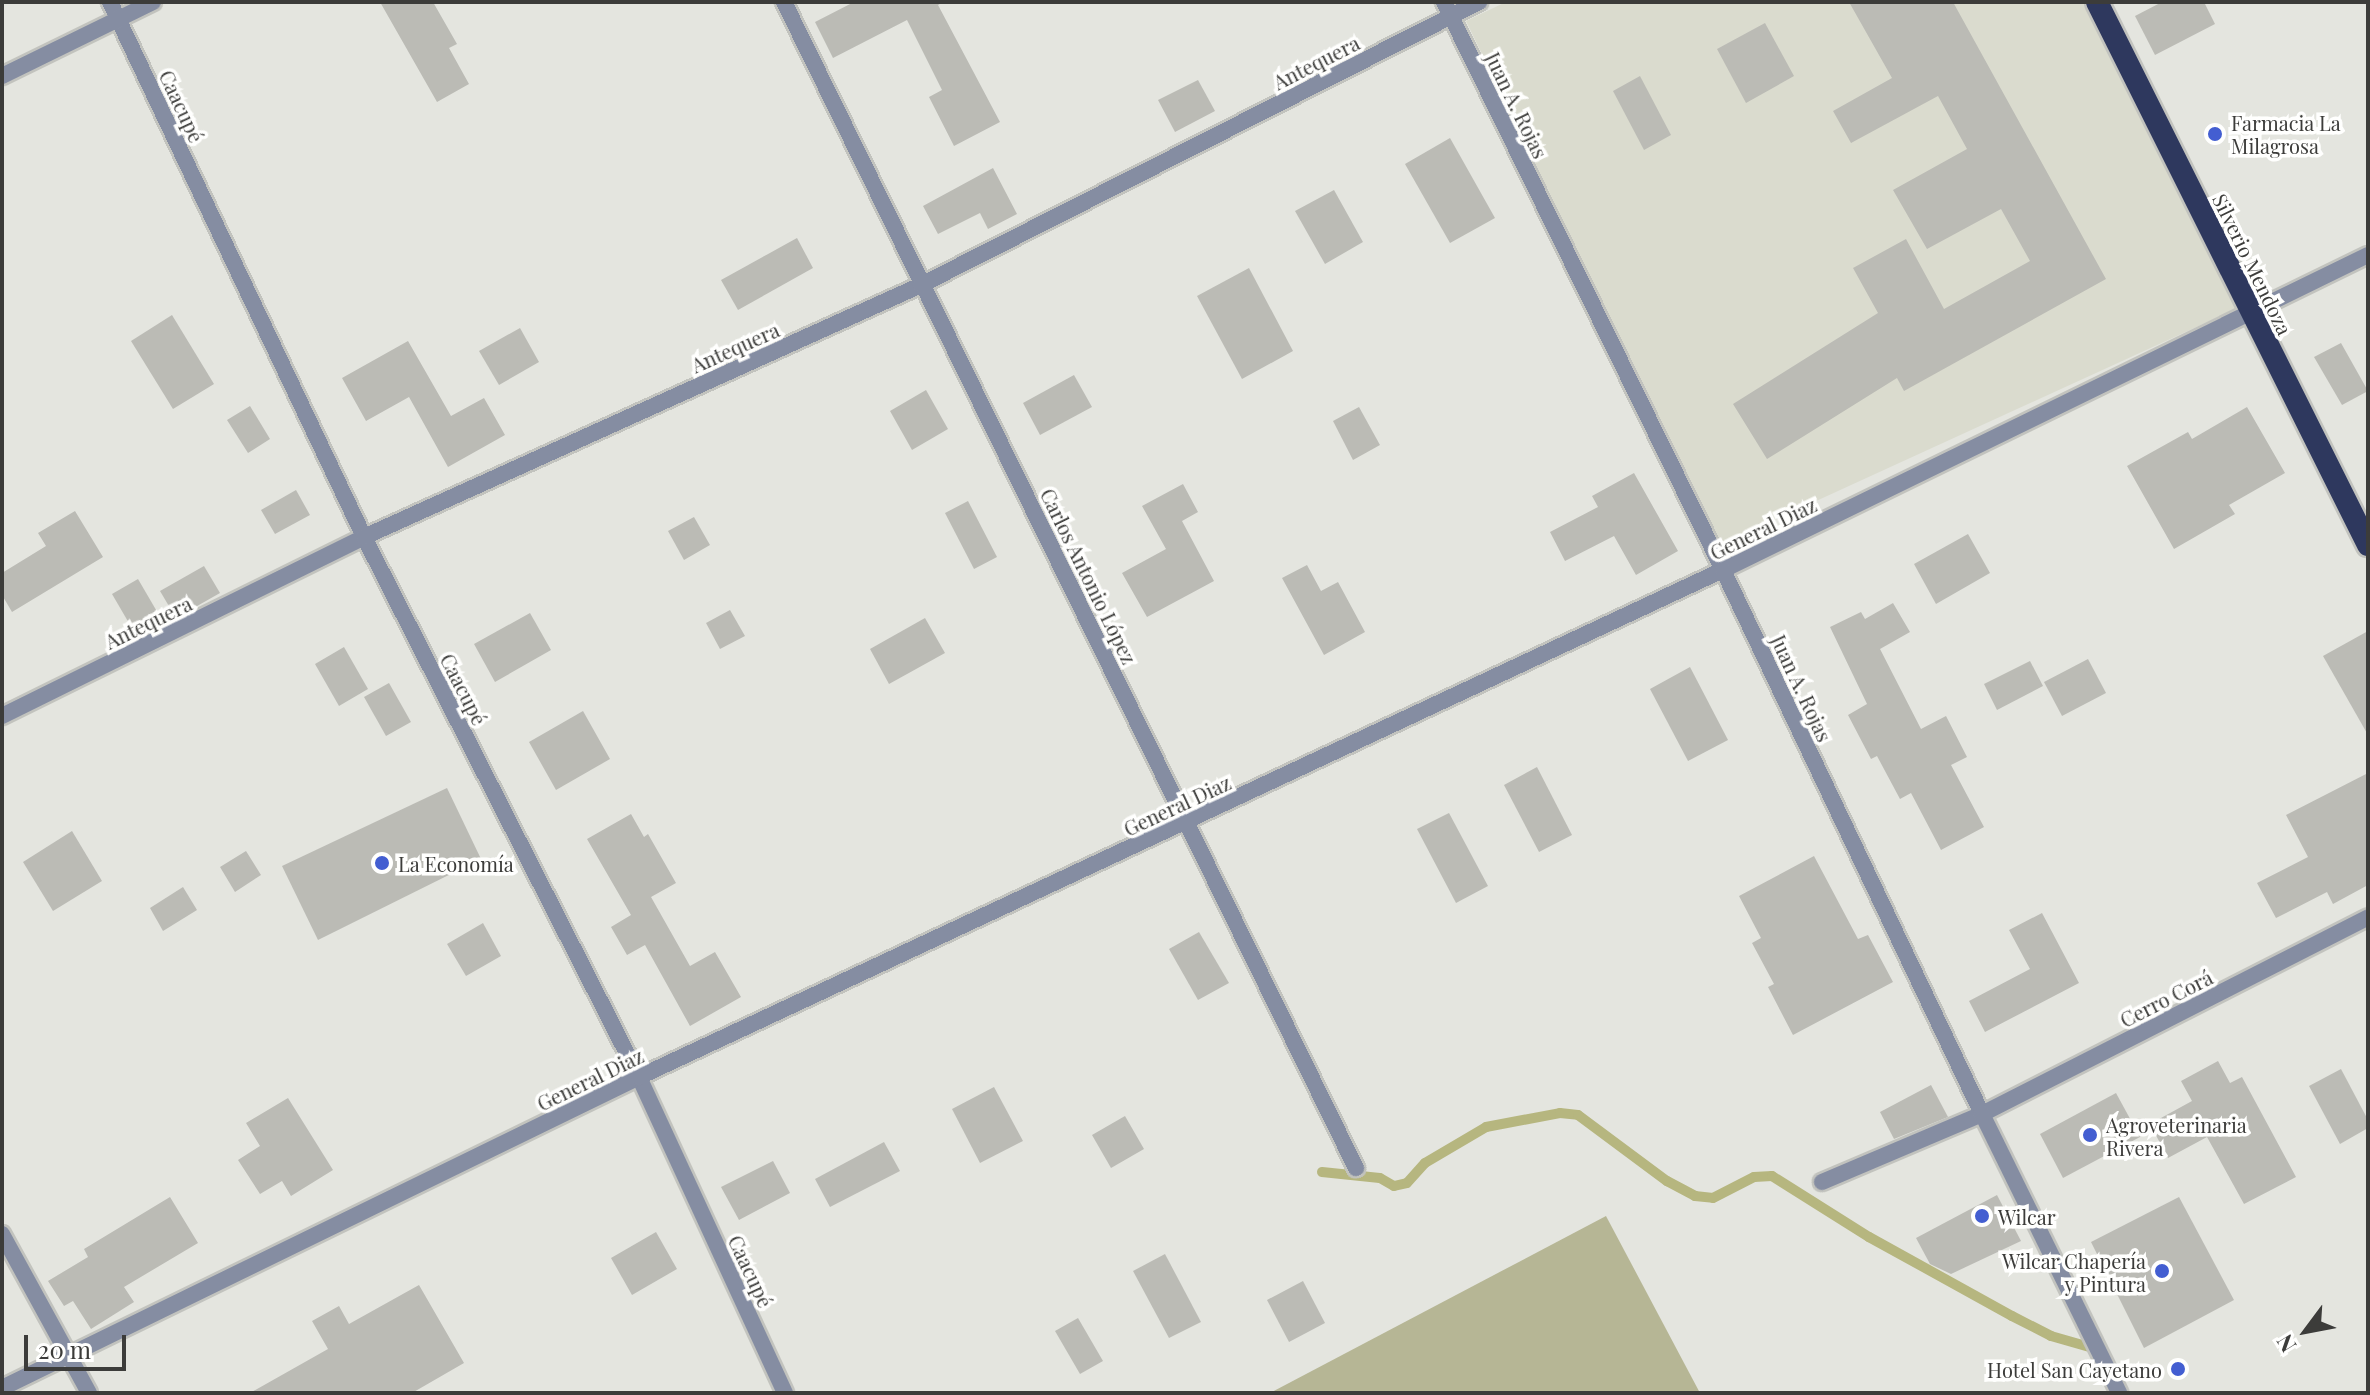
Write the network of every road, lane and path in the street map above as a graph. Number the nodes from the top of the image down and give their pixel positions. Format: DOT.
graph roads {
  1 [pos="110,2"];
  2 [pos="153,2"];
  3 [pos="784,2"];
  4 [pos="1479,2"];
  5 [pos="2097,2"];
  6 [pos="1447,9"];
  7 [pos="119,19"];
  8 [pos="2,76"];
  9 [pos="2368,255"];
  10 [pos="921,285"];
  11 [pos="2250,313"];
  12 [pos="364,537"];
  13 [pos="2368,545"];
  14 [pos="1723,570"];
  15 [pos="2,716"];
  16 [pos="1189,821"];
  17 [pos="2368,917"];
  18 [pos="639,1077"];
  19 [pos="1982,1114"];
  20 [pos="1356,1168"];
  21 [pos="1822,1182"];
  22 [pos="2,1234"];
  23 [pos="70,1356"];
  24 [pos="2,1388"];
  25 [pos="89,1393"];
  26 [pos="785,1393"];
  27 [pos="2119,1393"];
  1 -- 7 [label="street, Caacupé"];
  2 -- 7 [label="street"];
  3 -- 10 [label="street, Carlos Antonio López"];
  4 -- 6 [label="street, Antequera"];
  5 -- 11 [label="highway, Silverio Mendoza"];
  6 -- 10 [label="street, Antequera"];
  6 -- 14 [label="street, Juan A. Rojas"];
  7 -- 8 [label="street"];
  7 -- 12 [label="street, Caacupé"];
  9 -- 11 [label="street, General Diaz"];
  10 -- 12 [label="street, Antequera"];
  10 -- 16 [label="street, Carlos Antonio López"];
  11 -- 13 [label="highway, Silverio Mendoza"];
  11 -- 14 [label="street, General Diaz"];
  12 -- 15 [label="street, Antequera"];
  12 -- 18 [label="street, Caacupé"];
  14 -- 16 [label="street, General Diaz"];
  14 -- 19 [label="street, Juan A. Rojas"];
  16 -- 18 [label="street, General Diaz"];
  16 -- 20 [label="street, Carlos Antonio López"];
  17 -- 19 [label="street, Cerro Corá"];
  18 -- 23 [label="street, General Diaz"];
  18 -- 26 [label="street, Caacupé"];
  19 -- 21 [label="street, Cerro Corá"];
  19 -- 27 [label="street, Juan A. Rojas"];
  22 -- 23 [label="street"];
  23 -- 24 [label="street, General Diaz"];
  23 -- 25 [label="street"];
}
